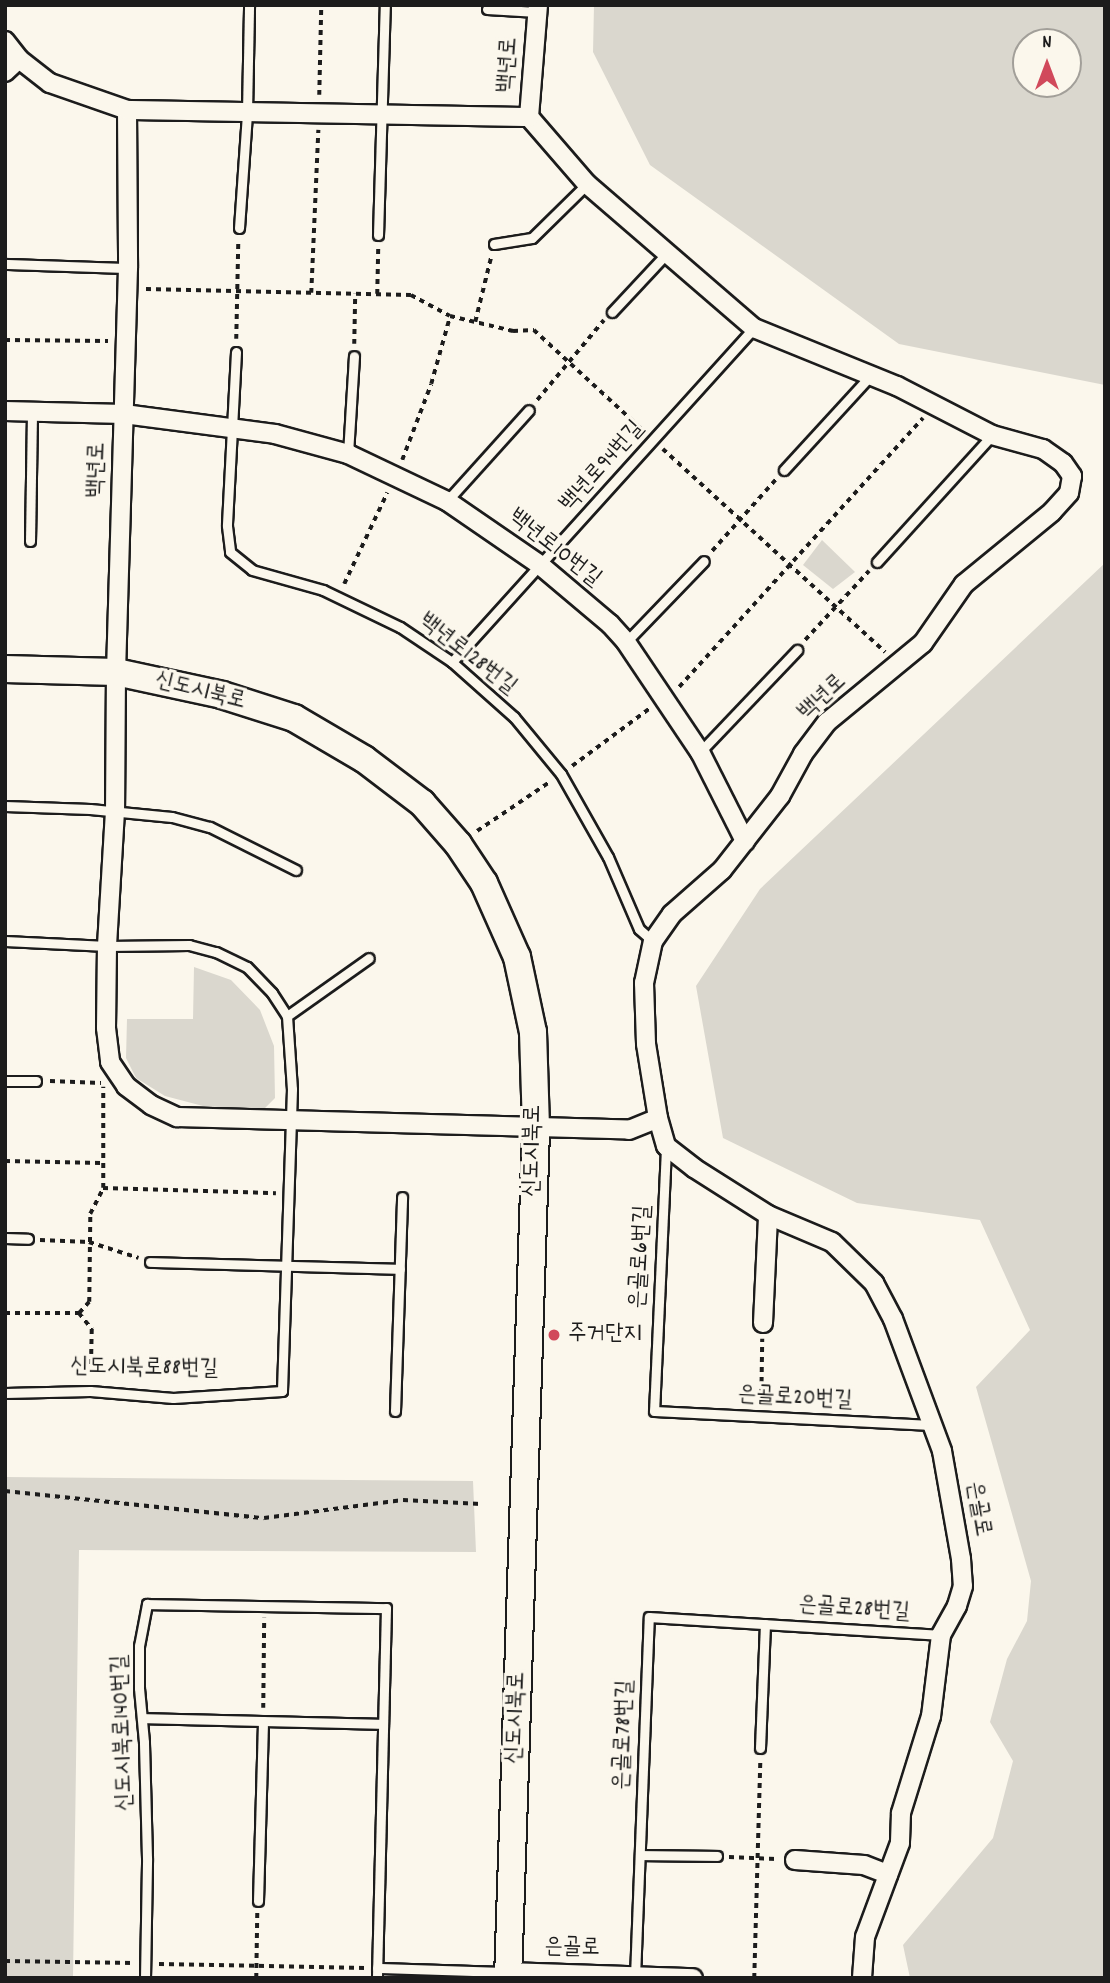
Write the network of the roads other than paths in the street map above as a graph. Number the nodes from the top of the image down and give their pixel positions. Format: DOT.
graph roads {
  1 [pos="249,5"];
  2 [pos="385,5"];
  3 [pos="487,9"];
  4 [pos="538,9"];
  5 [pos="5,41"];
  6 [pos="19,59"];
  7 [pos="5,72"];
  8 [pos="127,110"];
  9 [pos="247,113"];
  10 [pos="382,115"];
  11 [pos="529,117"];
  12 [pos="587,184"];
  13 [pos="239,228"];
  14 [pos="378,235"];
  15 [pos="494,244"];
  16 [pos="668,252"];
  17 [pos="5,264"];
  18 [pos="128,268"];
  19 [pos="611,312"];
  20 [pos="754,328"];
  21 [pos="236,352"];
  22 [pos="354,356"];
  23 [pos="870,376"];
  24 [pos="529,410"];
  25 [pos="5,411"];
  26 [pos="32,412"];
  27 [pos="124,414"];
  28 [pos="233,426"];
  29 [pos="992,435"];
  30 [pos="348,454"];
  31 [pos="784,470"];
  32 [pos="447,501"];
  33 [pos="30,541"];
  34 [pos="704,561"];
  35 [pos="877,562"];
  36 [pos="540,565"];
  37 [pos="626,642"];
  38 [pos="797,650"];
  39 [pos="452,662"];
  40 [pos="5,669"];
  41 [pos="116,672"];
  42 [pos="700,752"];
  43 [pos="5,806"];
  44 [pos="115,811"];
  45 [pos="745,841"];
  46 [pos="296,870"];
  47 [pos="5,940"];
  48 [pos="653,941"];
  49 [pos="107,946"];
  50 [pos="369,958"];
  51 [pos="287,1017"];
  52 [pos="5,1081"];
  53 [pos="36,1081"];
  54 [pos="658,1118"];
  55 [pos="291,1121"];
  56 [pos="536,1130"];
  57 [pos="666,1146"];
  58 [pos="402,1197"];
  59 [pos="768,1214"];
  60 [pos="5,1238"];
  61 [pos="28,1239"];
  62 [pos="150,1262"];
  63 [pos="286,1267"];
  64 [pos="400,1269"];
  65 [pos="763,1323"];
  66 [pos="5,1393"];
  67 [pos="395,1411"];
  68 [pos="654,1411"];
  69 [pos="934,1425"];
  70 [pos="649,1617"];
  71 [pos="765,1624"];
  72 [pos="941,1635"];
  73 [pos="142,1718"];
  74 [pos="263,1721"];
  75 [pos="383,1724"];
  76 [pos="760,1748"];
  77 [pos="640,1855"];
  78 [pos="716,1856"];
  79 [pos="795,1860"];
  80 [pos="888,1874"];
  81 [pos="258,1901"];
  82 [pos="377,1973"];
  83 [pos="508,1975"];
  84 [pos="635,1976"];
  85 [pos="145,1978"];
  86 [pos="686,1978"];
  87 [pos="693,1978"];
  88 [pos="863,1978"];
  1 -- 9 [label="lane"];
  2 -- 10 [label="lane"];
  3 -- 4 [label="lane, 백년로"];
  4 -- 11 [label="street, 백년로"];
  5 -- 6 [label="street"];
  6 -- 7 [label="street"];
  6 -- 8 [label="street"];
  8 -- 9 [label="street"];
  8 -- 18 [label="street, 백년로"];
  9 -- 10 [label="street"];
  9 -- 13 [label="lane"];
  10 -- 11 [label="street"];
  10 -- 14 [label="lane"];
  11 -- 12 [label="street, 백년로"];
  12 -- 15 [label="lane"];
  12 -- 16 [label="street, 백년로"];
  16 -- 19 [label="lane"];
  16 -- 20 [label="street, 백년로"];
  17 -- 18 [label="lane"];
  18 -- 27 [label="street, 백년로"];
  20 -- 23 [label="street, 백년로"];
  20 -- 36 [label="lane, 백년로94번길"];
  21 -- 28 [label="lane"];
  22 -- 30 [label="lane"];
  23 -- 29 [label="street, 백년로"];
  23 -- 31 [label="lane"];
  24 -- 32 [label="lane"];
  25 -- 26 [label="street, 백년로10번길"];
  26 -- 27 [label="street, 백년로10번길"];
  26 -- 33 [label="lane"];
  27 -- 28 [label="street, 백년로10번길"];
  27 -- 41 [label="street, 백년로"];
  28 -- 30 [label="street, 백년로10번길"];
  28 -- 39 [label="lane, 백년로128번길"];
  29 -- 35 [label="lane"];
  29 -- 45 [label="street, 백년로"];
  30 -- 32 [label="street, 백년로10번길"];
  32 -- 36 [label="street, 백년로10번길"];
  34 -- 37 [label="lane"];
  36 -- 37 [label="street, 백년로10번길"];
  36 -- 39 [label="lane, 백년로94번길"];
  37 -- 42 [label="street, 백년로10번길"];
  38 -- 42 [label="lane"];
  39 -- 48 [label="lane, 백년로128번길"];
  40 -- 41 [label="street, 신도시북로"];
  41 -- 44 [label="street"];
  41 -- 56 [label="street, 신도시북로"];
  42 -- 45 [label="street, 백년로10번길"];
  43 -- 44 [label="lane"];
  44 -- 46 [label="lane"];
  44 -- 49 [label="street"];
  45 -- 48 [label="street, 백년로"];
  47 -- 49 [label="lane, 신도시북로88번길"];
  48 -- 54 [label="street, 백년로"];
  49 -- 51 [label="lane, 신도시북로88번길"];
  49 -- 55 [label="street"];
  50 -- 51 [label="lane"];
  51 -- 55 [label="lane, 신도시북로88번길"];
  52 -- 53 [label="lane"];
  54 -- 56 [label="street"];
  54 -- 57 [label="street"];
  55 -- 56 [label="street"];
  55 -- 63 [label="lane, 신도시북로88번길"];
  56 -- 83 [label="street, 신도시북로"];
  57 -- 59 [label="street, 은골로"];
  57 -- 68 [label="lane, 은골로6번길"];
  58 -- 64 [label="lane"];
  59 -- 65 [label="street"];
  59 -- 69 [label="street, 은골로"];
  60 -- 61 [label="lane"];
  62 -- 63 [label="lane"];
  63 -- 64 [label="lane"];
  63 -- 66 [label="lane, 신도시북로88번길"];
  64 -- 67 [label="lane"];
  68 -- 69 [label="lane, 은골로20번길"];
  69 -- 72 [label="street, 은골로"];
  70 -- 71 [label="lane, 은골로28번길"];
  70 -- 77 [label="lane, 은골로78번길"];
  71 -- 72 [label="lane, 은골로28번길"];
  71 -- 76 [label="lane, 은골로28번길"];
  72 -- 80 [label="street, 은골로"];
  73 -- 74 [label="lane"];
  73 -- 75 [label="lane, 신도시북로140번길"];
  73 -- 85 [label="lane, 신도시북로140번길"];
  74 -- 75 [label="lane"];
  74 -- 81 [label="lane"];
  75 -- 82 [label="lane, 신도시북로140번길"];
  77 -- 78 [label="lane"];
  77 -- 84 [label="lane, 은골로78번길"];
  79 -- 80 [label="street"];
  80 -- 88 [label="street, 은골로"];
  82 -- 83 [label="lane"];
  83 -- 84 [label="street, 은골로"];
  84 -- 86 [label="street, 은골로"];
  86 -- 87 [label="street, 은골로"];
}
